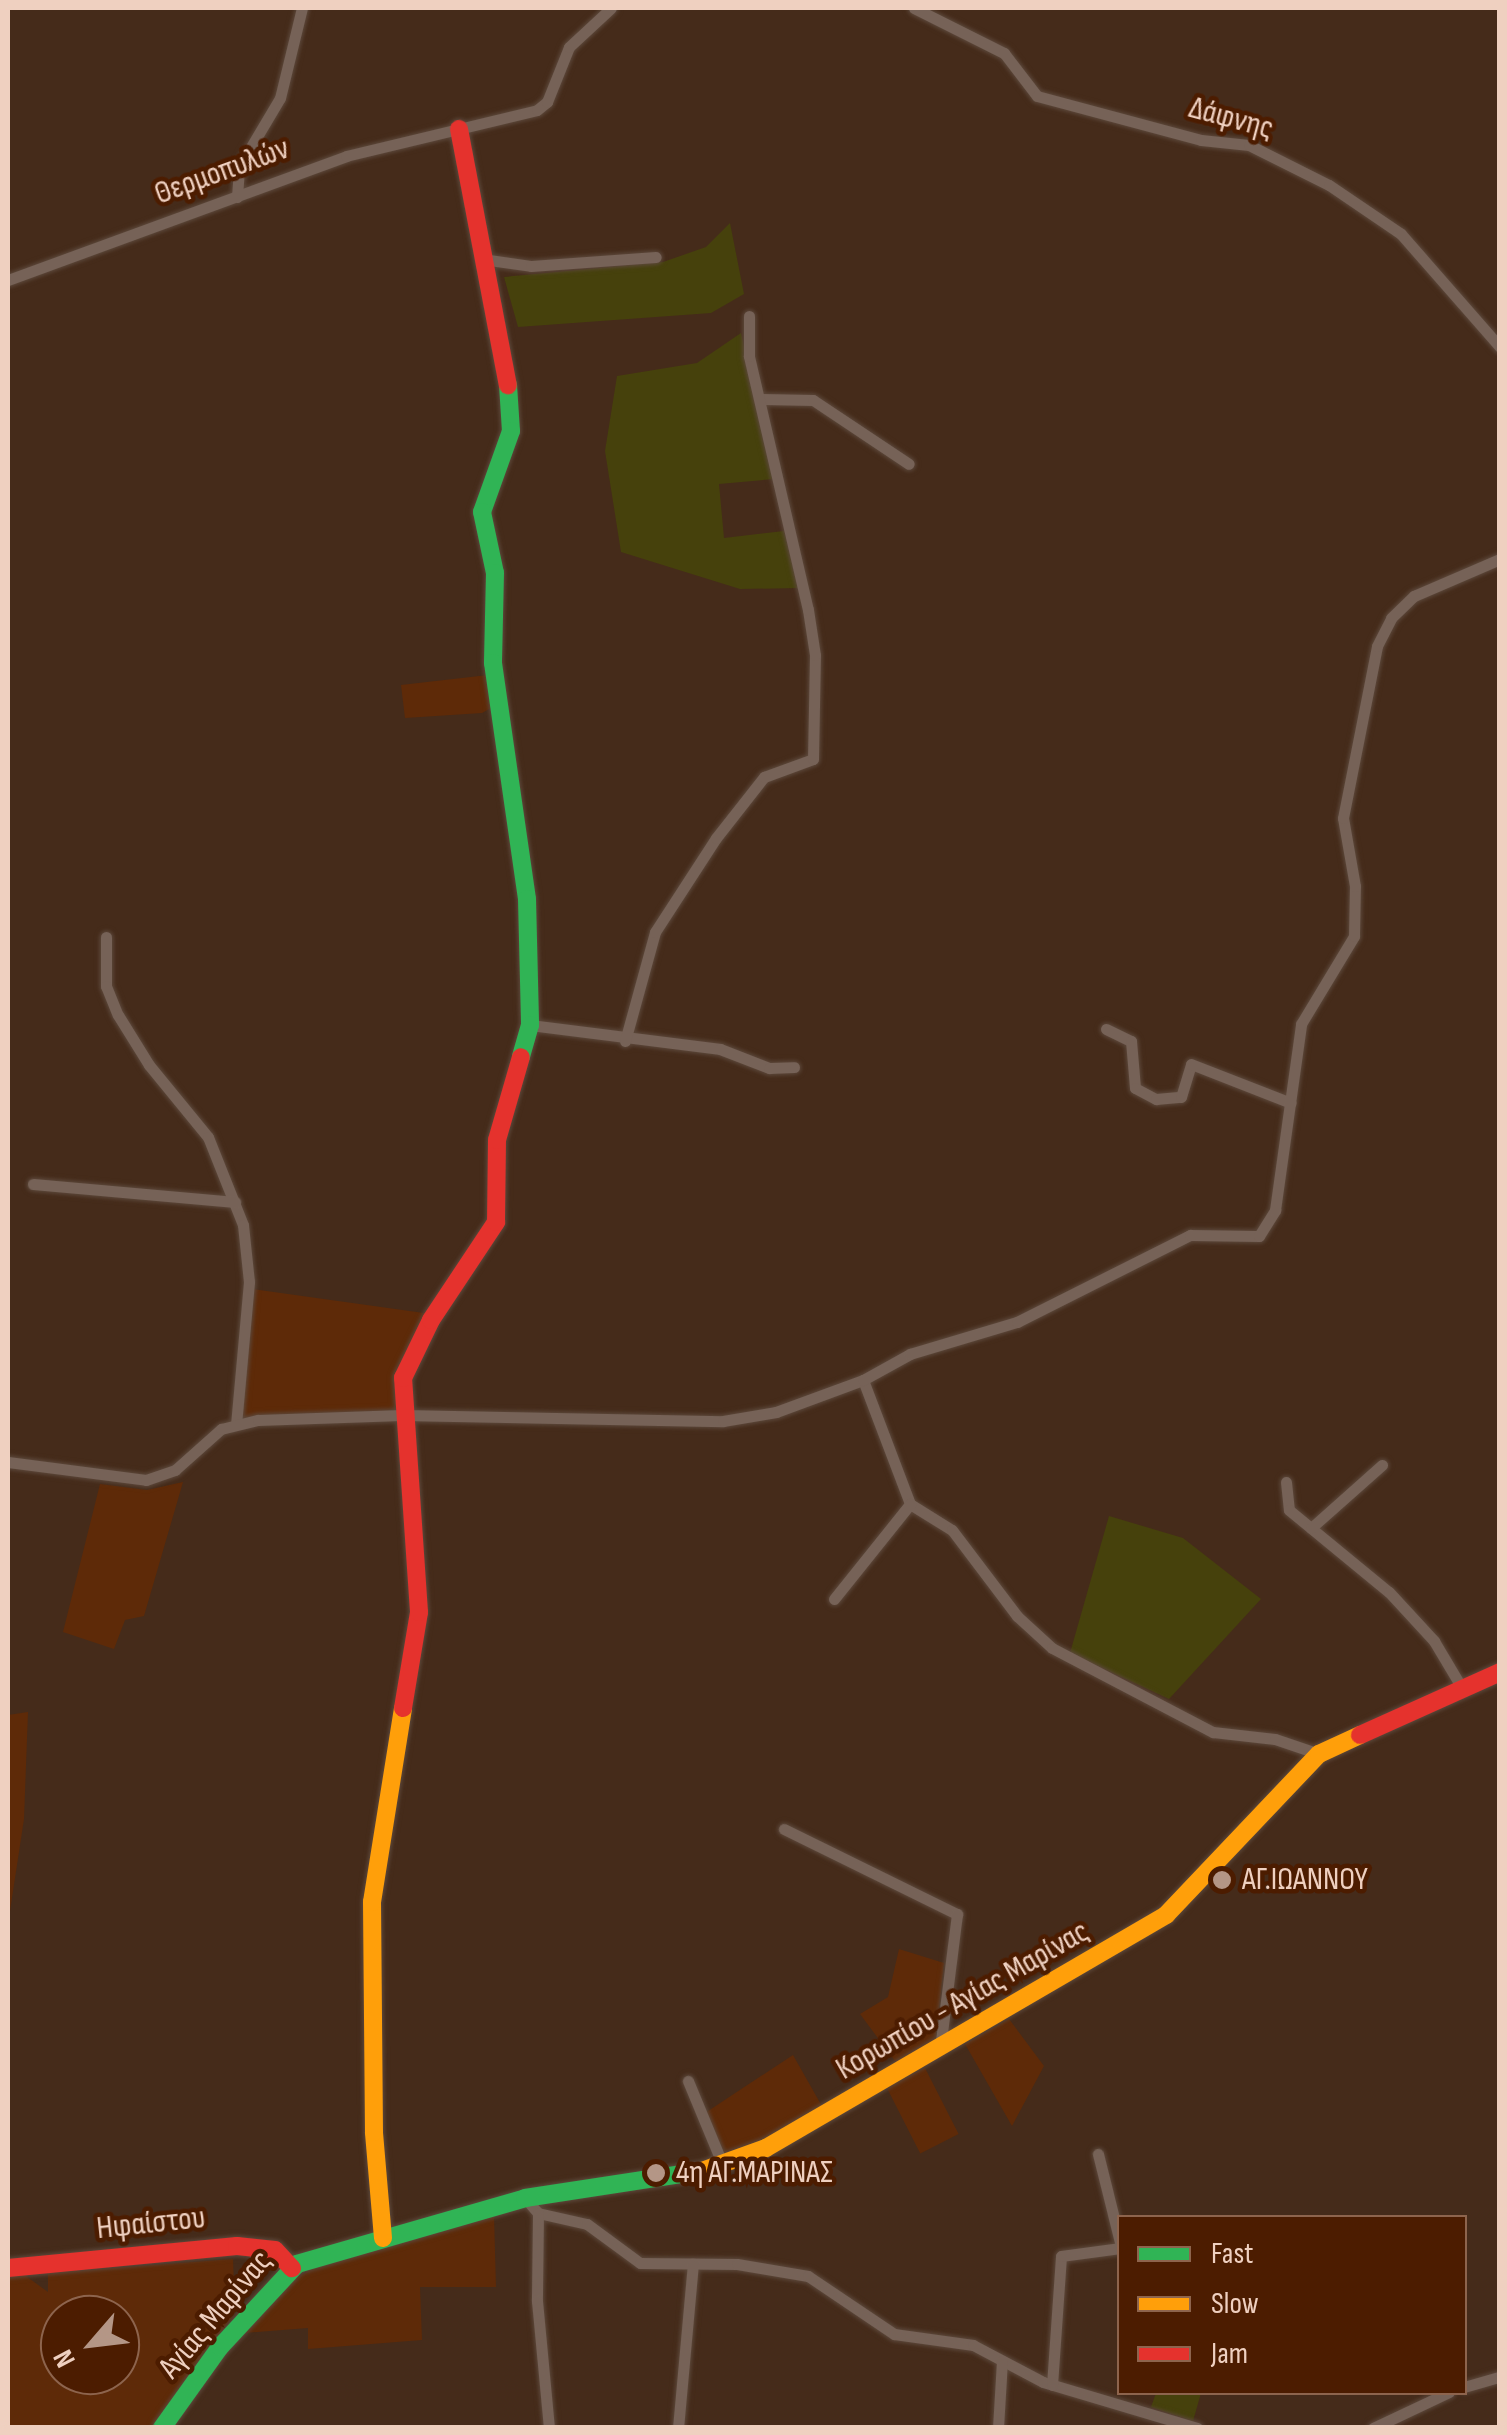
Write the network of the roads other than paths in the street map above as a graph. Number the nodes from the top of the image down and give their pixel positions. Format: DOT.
graph roads {
  1 [pos="302,8"];
  2 [pos="611,8"];
  3 [pos="914,8"];
  4 [pos="459,129"];
  5 [pos="238,197"];
  6 [pos="656,257"];
  7 [pos="482,259"];
  8 [pos="8,280"];
  9 [pos="748,316"];
  10 [pos="1500,346"];
  11 [pos="762,399"];
  12 [pos="909,464"];
  13 [pos="1500,559"];
  14 [pos="106,937"];
  15 [pos="530,1026"];
  16 [pos="1106,1028"];
  17 [pos="625,1041"];
  18 [pos="794,1067"];
  19 [pos="1291,1103"];
  20 [pos="33,1184"];
  21 [pos="235,1202"];
  22 [pos="863,1380"];
  23 [pos="402,1416"];
  24 [pos="236,1424"];
  25 [pos="8,1462"];
  26 [pos="1382,1465"];
  27 [pos="1286,1482"];
  28 [pos="910,1504"];
  29 [pos="1311,1528"];
  30 [pos="834,1599"];
  31 [pos="1500,1672"];
  32 [pos="1462,1688"];
  33 [pos="1318,1754"];
  34 [pos="784,1829"];
  35 [pos="940,2050"];
  36 [pos="688,2081"];
  37 [pos="1098,2154"];
  38 [pos="724,2168"];
  39 [pos="525,2198"];
  40 [pos="538,2213"];
  41 [pos="1117,2233"];
  42 [pos="383,2238"];
  43 [pos="1117,2246"];
  44 [pos="693,2264"];
  45 [pos="8,2268"];
  46 [pos="292,2268"];
  47 [pos="1002,2361"];
  48 [pos="1500,2376"];
  49 [pos="1052,2385"];
  50 [pos="1467,2387"];
  51 [pos="1443,2395"];
  52 [pos="162,2428"];
  53 [pos="549,2428"];
  54 [pos="678,2428"];
  55 [pos="998,2428"];
  56 [pos="1198,2428"];
  57 [pos="1373,2428"];
  1 -- 5 [label="street"];
  2 -- 4 [label="street"];
  3 -- 10 [label="street, Δάφνης"];
  4 -- 5 [label="street, Θερμοπυλών"];
  4 -- 7 [label="street"];
  5 -- 8 [label="street, Θερμοπυλών"];
  6 -- 7 [label="street"];
  7 -- 15 [label="street"];
  9 -- 11 [label="street"];
  11 -- 12 [label="street"];
  11 -- 17 [label="street"];
  13 -- 19 [label="street"];
  14 -- 21 [label="street"];
  15 -- 17 [label="street"];
  15 -- 23 [label="street"];
  16 -- 19 [label="street"];
  17 -- 18 [label="street"];
  19 -- 22 [label="street"];
  20 -- 21 [label="street"];
  21 -- 24 [label="street"];
  22 -- 23 [label="street"];
  22 -- 28 [label="street"];
  23 -- 24 [label="street"];
  23 -- 42 [label="street"];
  24 -- 25 [label="street"];
  26 -- 29 [label="street"];
  27 -- 29 [label="street"];
  28 -- 30 [label="street"];
  28 -- 33 [label="street"];
  29 -- 32 [label="street"];
  31 -- 32 [label="street, Κορωπίου - Αγίας Μαρίνας"];
  32 -- 33 [label="street, Κορωπίου - Αγίας Μαρίνας"];
  33 -- 35 [label="street, Κορωπίου - Αγίας Μαρίνας"];
  34 -- 35 [label="street"];
  35 -- 38 [label="street, Κορωπίου - Αγίας Μαρίνας"];
  36 -- 38 [label="street"];
  37 -- 41 [label="street"];
  38 -- 39 [label="street, Κορωπίου - Αγίας Μαρίνας"];
  39 -- 40 [label="street"];
  39 -- 42 [label="street, Κορωπίου - Αγίας Μαρίνας"];
  40 -- 44 [label="street"];
  40 -- 53 [label="street"];
  42 -- 46 [label="street, Αγίας Μαρίνας"];
  43 -- 49 [label="street"];
  44 -- 47 [label="street"];
  44 -- 54 [label="street"];
  45 -- 46 [label="street, Ηφαίστου"];
  46 -- 52 [label="street, Αγίας Μαρίνας"];
  47 -- 49 [label="street"];
  47 -- 55 [label="street"];
  48 -- 50 [label="street"];
  49 -- 56 [label="street"];
  51 -- 57 [label="street"];
}
